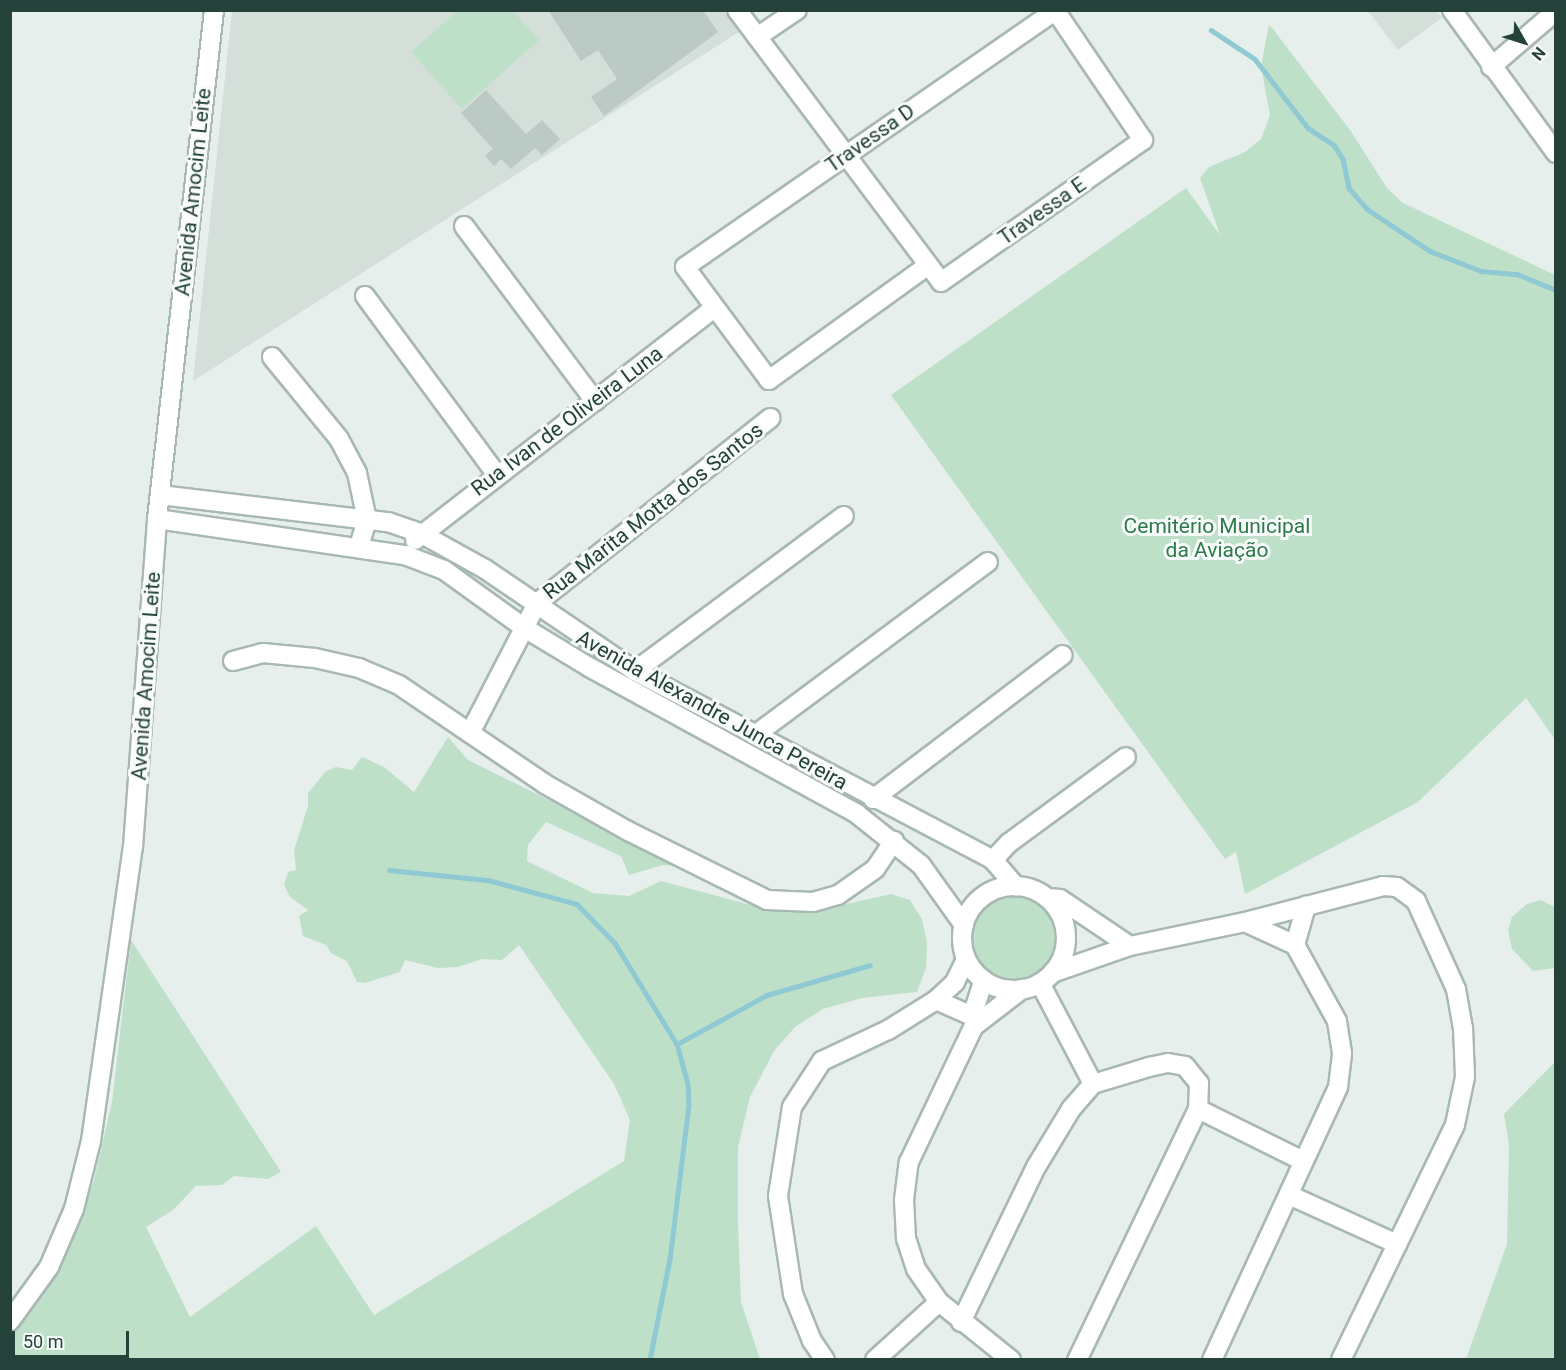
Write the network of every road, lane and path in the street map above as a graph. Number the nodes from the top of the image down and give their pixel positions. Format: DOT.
graph roads {
  1 [pos="214,10"];
  2 [pos="737,10"];
  3 [pos="796,10"];
  4 [pos="1055,10"];
  5 [pos="1452,10"];
  6 [pos="1556,11"];
  7 [pos="757,37"];
  8 [pos="1491,67"];
  9 [pos="1556,153"];
  10 [pos="847,154"];
  11 [pos="464,226"];
  12 [pos="927,266"];
  13 [pos="365,296"];
  14 [pos="714,308"];
  15 [pos="272,357"];
  16 [pos="595,400"];
  17 [pos="770,418"];
  18 [pos="496,474"];
  19 [pos="160,495"];
  20 [pos="844,516"];
  21 [pos="157,519"];
  22 [pos="367,520"];
  23 [pos="420,533"];
  24 [pos="359,547"];
  25 [pos="405,555"];
  26 [pos="988,562"];
  27 [pos="537,603"];
  28 [pos="523,627"];
  29 [pos="1063,655"];
  30 [pos="233,661"];
  31 [pos="635,671"];
  32 [pos="470,733"];
  33 [pos="755,735"];
  34 [pos="1126,757"];
  35 [pos="873,800"];
  36 [pos="894,841"];
  37 [pos="993,860"];
  38 [pos="1016,886"];
  39 [pos="1048,898"];
  40 [pos="1306,906"];
  41 [pos="1245,922"];
  42 [pos="964,925"];
  43 [pos="1296,945"];
  44 [pos="1130,946"];
  45 [pos="966,959"];
  46 [pos="1046,978"];
  47 [pos="984,980"];
  48 [pos="1022,989"];
  49 [pos="936,1000"];
  50 [pos="976,1018"];
  51 [pos="1093,1084"];
  52 [pos="1198,1109"];
  53 [pos="1303,1161"];
  54 [pos="1288,1195"];
  55 [pos="1397,1244"];
  56 [pos="939,1302"];
  57 [pos="10,1321"];
  58 [pos="961,1322"];
  59 [pos="825,1359"];
  60 [pos="874,1359"];
  61 [pos="1011,1359"];
  62 [pos="1077,1359"];
  63 [pos="1212,1359"];
  64 [pos="1341,1359"];
  1 -- 19 [label="street, Avenida Amocim Leite"];
  2 -- 7 [label="street"];
  3 -- 7 [label="street"];
  4 -- 10 [label="street, Travessa D"];
  4 -- 12 [label="street, Travessa E"];
  5 -- 8 [label="street"];
  6 -- 8 [label="street"];
  7 -- 10 [label="street"];
  8 -- 9 [label="street"];
  10 -- 12 [label="street"];
  10 -- 14 [label="street, Travessa D"];
  11 -- 16 [label="street"];
  12 -- 14 [label="street"];
  13 -- 18 [label="street"];
  14 -- 16 [label="street, Rua Ivan de Oliveira Luna"];
  15 -- 22 [label="street"];
  16 -- 18 [label="street, Rua Ivan de Oliveira Luna"];
  17 -- 27 [label="street, Rua Marita Motta dos Santos"];
  18 -- 23 [label="street, Rua Ivan de Oliveira Luna"];
  19 -- 21 [label="street, Avenida Amocim Leite"];
  19 -- 22 [label="street, Avenida Alexandre Junca Pereira"];
  20 -- 31 [label="street"];
  21 -- 24 [label="street, Avenida Alexandre Junca Pereira"];
  21 -- 57 [label="street, Avenida Amocim Leite"];
  22 -- 23 [label="street, Avenida Alexandre Junca Pereira"];
  22 -- 24 [label="street"];
  23 -- 25 [label="street, Rua Ivan de Oliveira Luna"];
  23 -- 27 [label="street, Avenida Alexandre Junca Pereira"];
  24 -- 25 [label="street, Avenida Alexandre Junca Pereira"];
  25 -- 28 [label="street, Avenida Alexandre Junca Pereira"];
  26 -- 33 [label="street"];
  27 -- 28 [label="street"];
  27 -- 31 [label="street, Avenida Alexandre Junca Pereira"];
  28 -- 32 [label="street"];
  28 -- 36 [label="street, Avenida Alexandre Junca Pereira"];
  29 -- 35 [label="street"];
  30 -- 32 [label="street"];
  31 -- 33 [label="street, Avenida Alexandre Junca Pereira"];
  32 -- 36 [label="street"];
  33 -- 35 [label="street, Avenida Alexandre Junca Pereira"];
  34 -- 37 [label="street"];
  35 -- 37 [label="street, Avenida Alexandre Junca Pereira"];
  36 -- 42 [label="street, Avenida Alexandre Junca Pereira"];
  37 -- 38 [label="street, Avenida Alexandre Junca Pereira"];
  38 -- 39 [label="street"];
  38 -- 42 [label="street"];
  39 -- 44 [label="street"];
  39 -- 46 [label="street"];
  40 -- 41 [label="street"];
  40 -- 43 [label="street"];
  40 -- 55 [label="street"];
  41 -- 43 [label="street"];
  41 -- 44 [label="street"];
  42 -- 45 [label="street"];
  43 -- 53 [label="street"];
  44 -- 46 [label="street"];
  45 -- 47 [label="street"];
  45 -- 49 [label="street"];
  46 -- 48 [label="street"];
  46 -- 51 [label="street"];
  47 -- 48 [label="street"];
  47 -- 50 [label="street"];
  48 -- 50 [label="street"];
  49 -- 50 [label="street"];
  49 -- 59 [label="street"];
  50 -- 56 [label="street"];
  51 -- 52 [label="street"];
  51 -- 58 [label="street"];
  52 -- 53 [label="street"];
  52 -- 62 [label="street"];
  53 -- 54 [label="street"];
  54 -- 55 [label="street"];
  54 -- 63 [label="street"];
  55 -- 64 [label="street"];
  56 -- 58 [label="street"];
  56 -- 60 [label="street"];
  58 -- 61 [label="street"];
}
